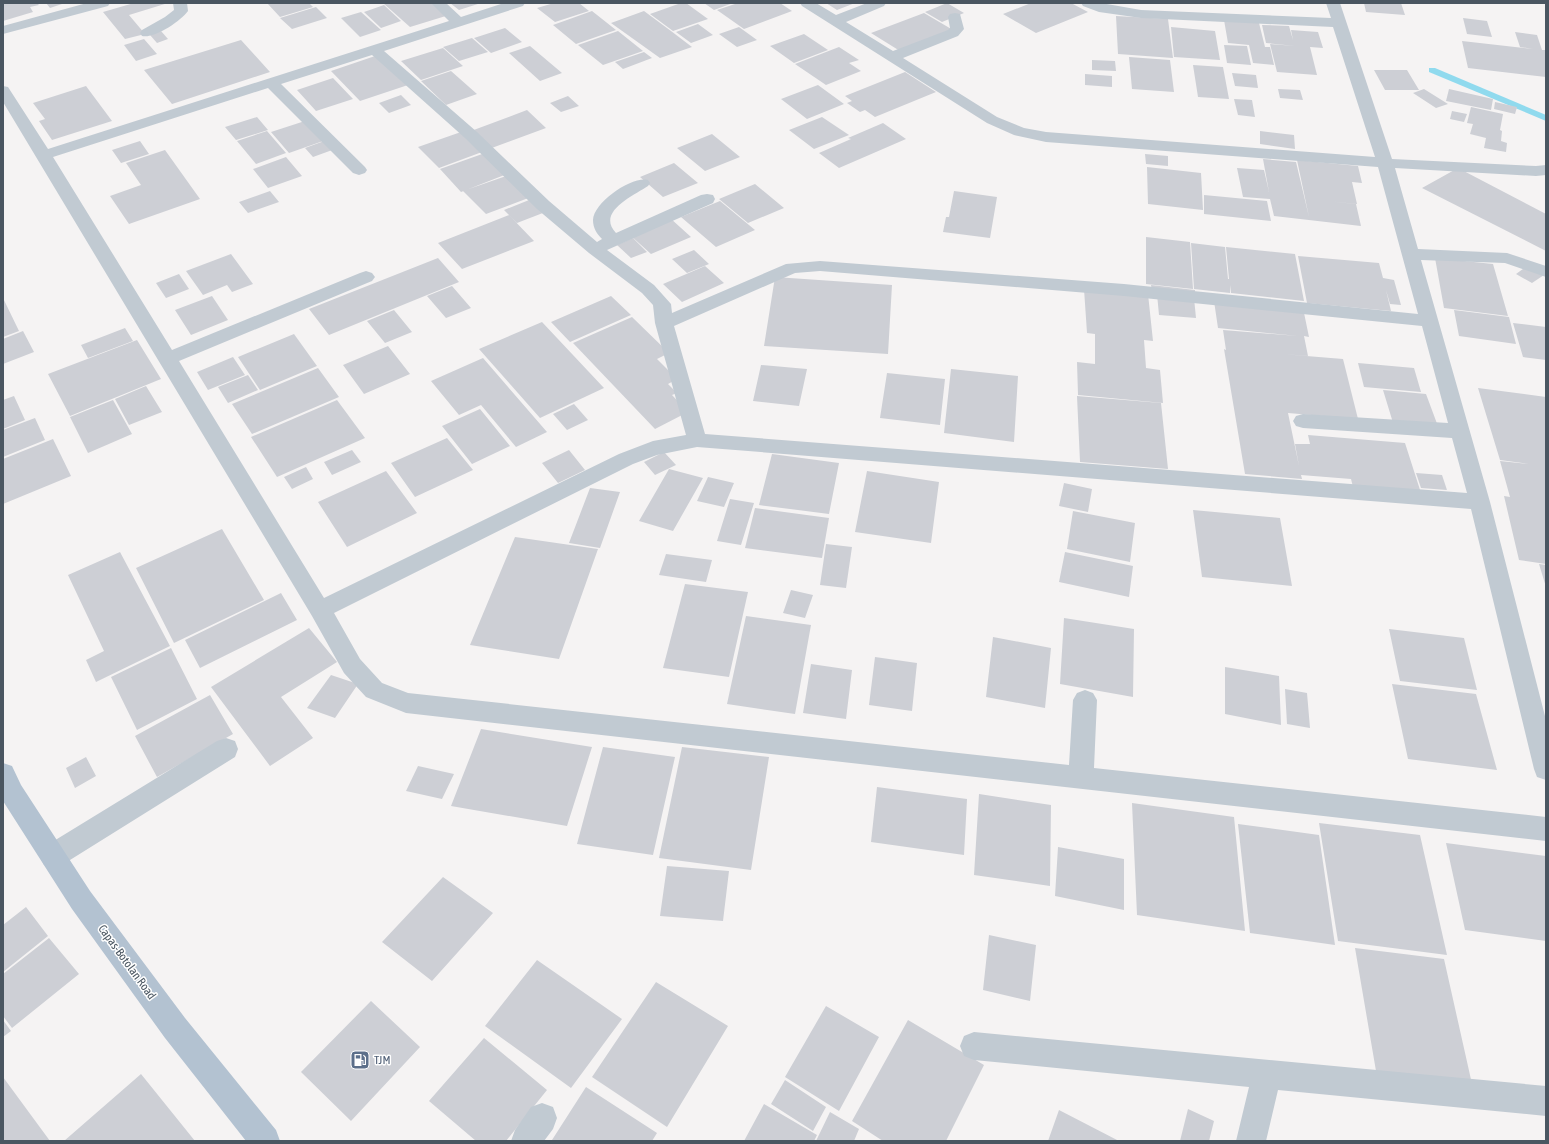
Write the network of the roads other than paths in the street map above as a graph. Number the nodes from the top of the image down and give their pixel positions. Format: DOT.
graph roads {
  1 [pos="103,3"];
  2 [pos="180,3"];
  3 [pos="438,3"];
  4 [pos="518,3"];
  5 [pos="806,3"];
  6 [pos="879,3"];
  7 [pos="1088,3"];
  8 [pos="1333,3"];
  9 [pos="85,5"];
  10 [pos="955,17"];
  11 [pos="835,21"];
  12 [pos="459,22"];
  13 [pos="1338,23"];
  14 [pos="3,30"];
  15 [pos="148,33"];
  16 [pos="374,49"];
  17 [pos="892,56"];
  18 [pos="272,83"];
  19 [pos="3,90"];
  20 [pos="44,155"];
  21 [pos="1385,163"];
  22 [pos="359,170"];
  23 [pos="1546,170"];
  24 [pos="642,183"];
  25 [pos="707,199"];
  26 [pos="613,241"];
  27 [pos="596,249"];
  28 [pos="1410,254"];
  29 [pos="1546,272"];
  30 [pos="366,277"];
  31 [pos="1429,321"];
  32 [pos="664,323"];
  33 [pos="167,358"];
  34 [pos="1303,421"];
  35 [pos="1460,431"];
  36 [pos="697,440"];
  37 [pos="1480,502"];
  38 [pos="320,610"];
  39 [pos="1085,700"];
  40 [pos="226,749"];
  41 [pos="1546,769"];
  42 [pos="3,774"];
  43 [pos="1082,778"];
  44 [pos="1546,829"];
  45 [pos="53,856"];
  46 [pos="974,1046"];
  47 [pos="1267,1074"];
  48 [pos="1546,1101"];
  49 [pos="265,1141"];
  50 [pos="1251,1141"];
  1 -- 9 [label="street"];
  2 -- 15 [label="street"];
  3 -- 12 [label="street"];
  4 -- 12 [label="street"];
  5 -- 11 [label="street"];
  6 -- 11 [label="street"];
  7 -- 13 [label="street"];
  8 -- 13 [label="street"];
  9 -- 14 [label="street"];
  10 -- 17 [label="street"];
  11 -- 17 [label="street"];
  12 -- 16 [label="street"];
  13 -- 21 [label="street"];
  16 -- 18 [label="street"];
  16 -- 27 [label="street"];
  17 -- 21 [label="street"];
  18 -- 20 [label="street"];
  18 -- 22 [label="street"];
  19 -- 20 [label="street"];
  20 -- 33 [label="street"];
  21 -- 23 [label="street"];
  21 -- 28 [label="street"];
  24 -- 26 [label="street"];
  25 -- 26 [label="street"];
  26 -- 27 [label="street"];
  27 -- 32 [label="street"];
  28 -- 29 [label="street"];
  28 -- 31 [label="street"];
  30 -- 33 [label="street"];
  31 -- 32 [label="street"];
  31 -- 35 [label="street"];
  32 -- 36 [label="street"];
  33 -- 38 [label="street"];
  34 -- 35 [label="street"];
  35 -- 37 [label="street"];
  36 -- 37 [label="street"];
  36 -- 38 [label="street"];
  37 -- 41 [label="street"];
  38 -- 43 [label="street"];
  39 -- 43 [label="street"];
  40 -- 45 [label="street"];
  42 -- 45 [label="main road, Capas-Botolan Road"];
  43 -- 44 [label="street"];
  45 -- 49 [label="main road, Capas-Botolan Road"];
  46 -- 47 [label="street"];
  47 -- 48 [label="street"];
  47 -- 50 [label="street"];
}
